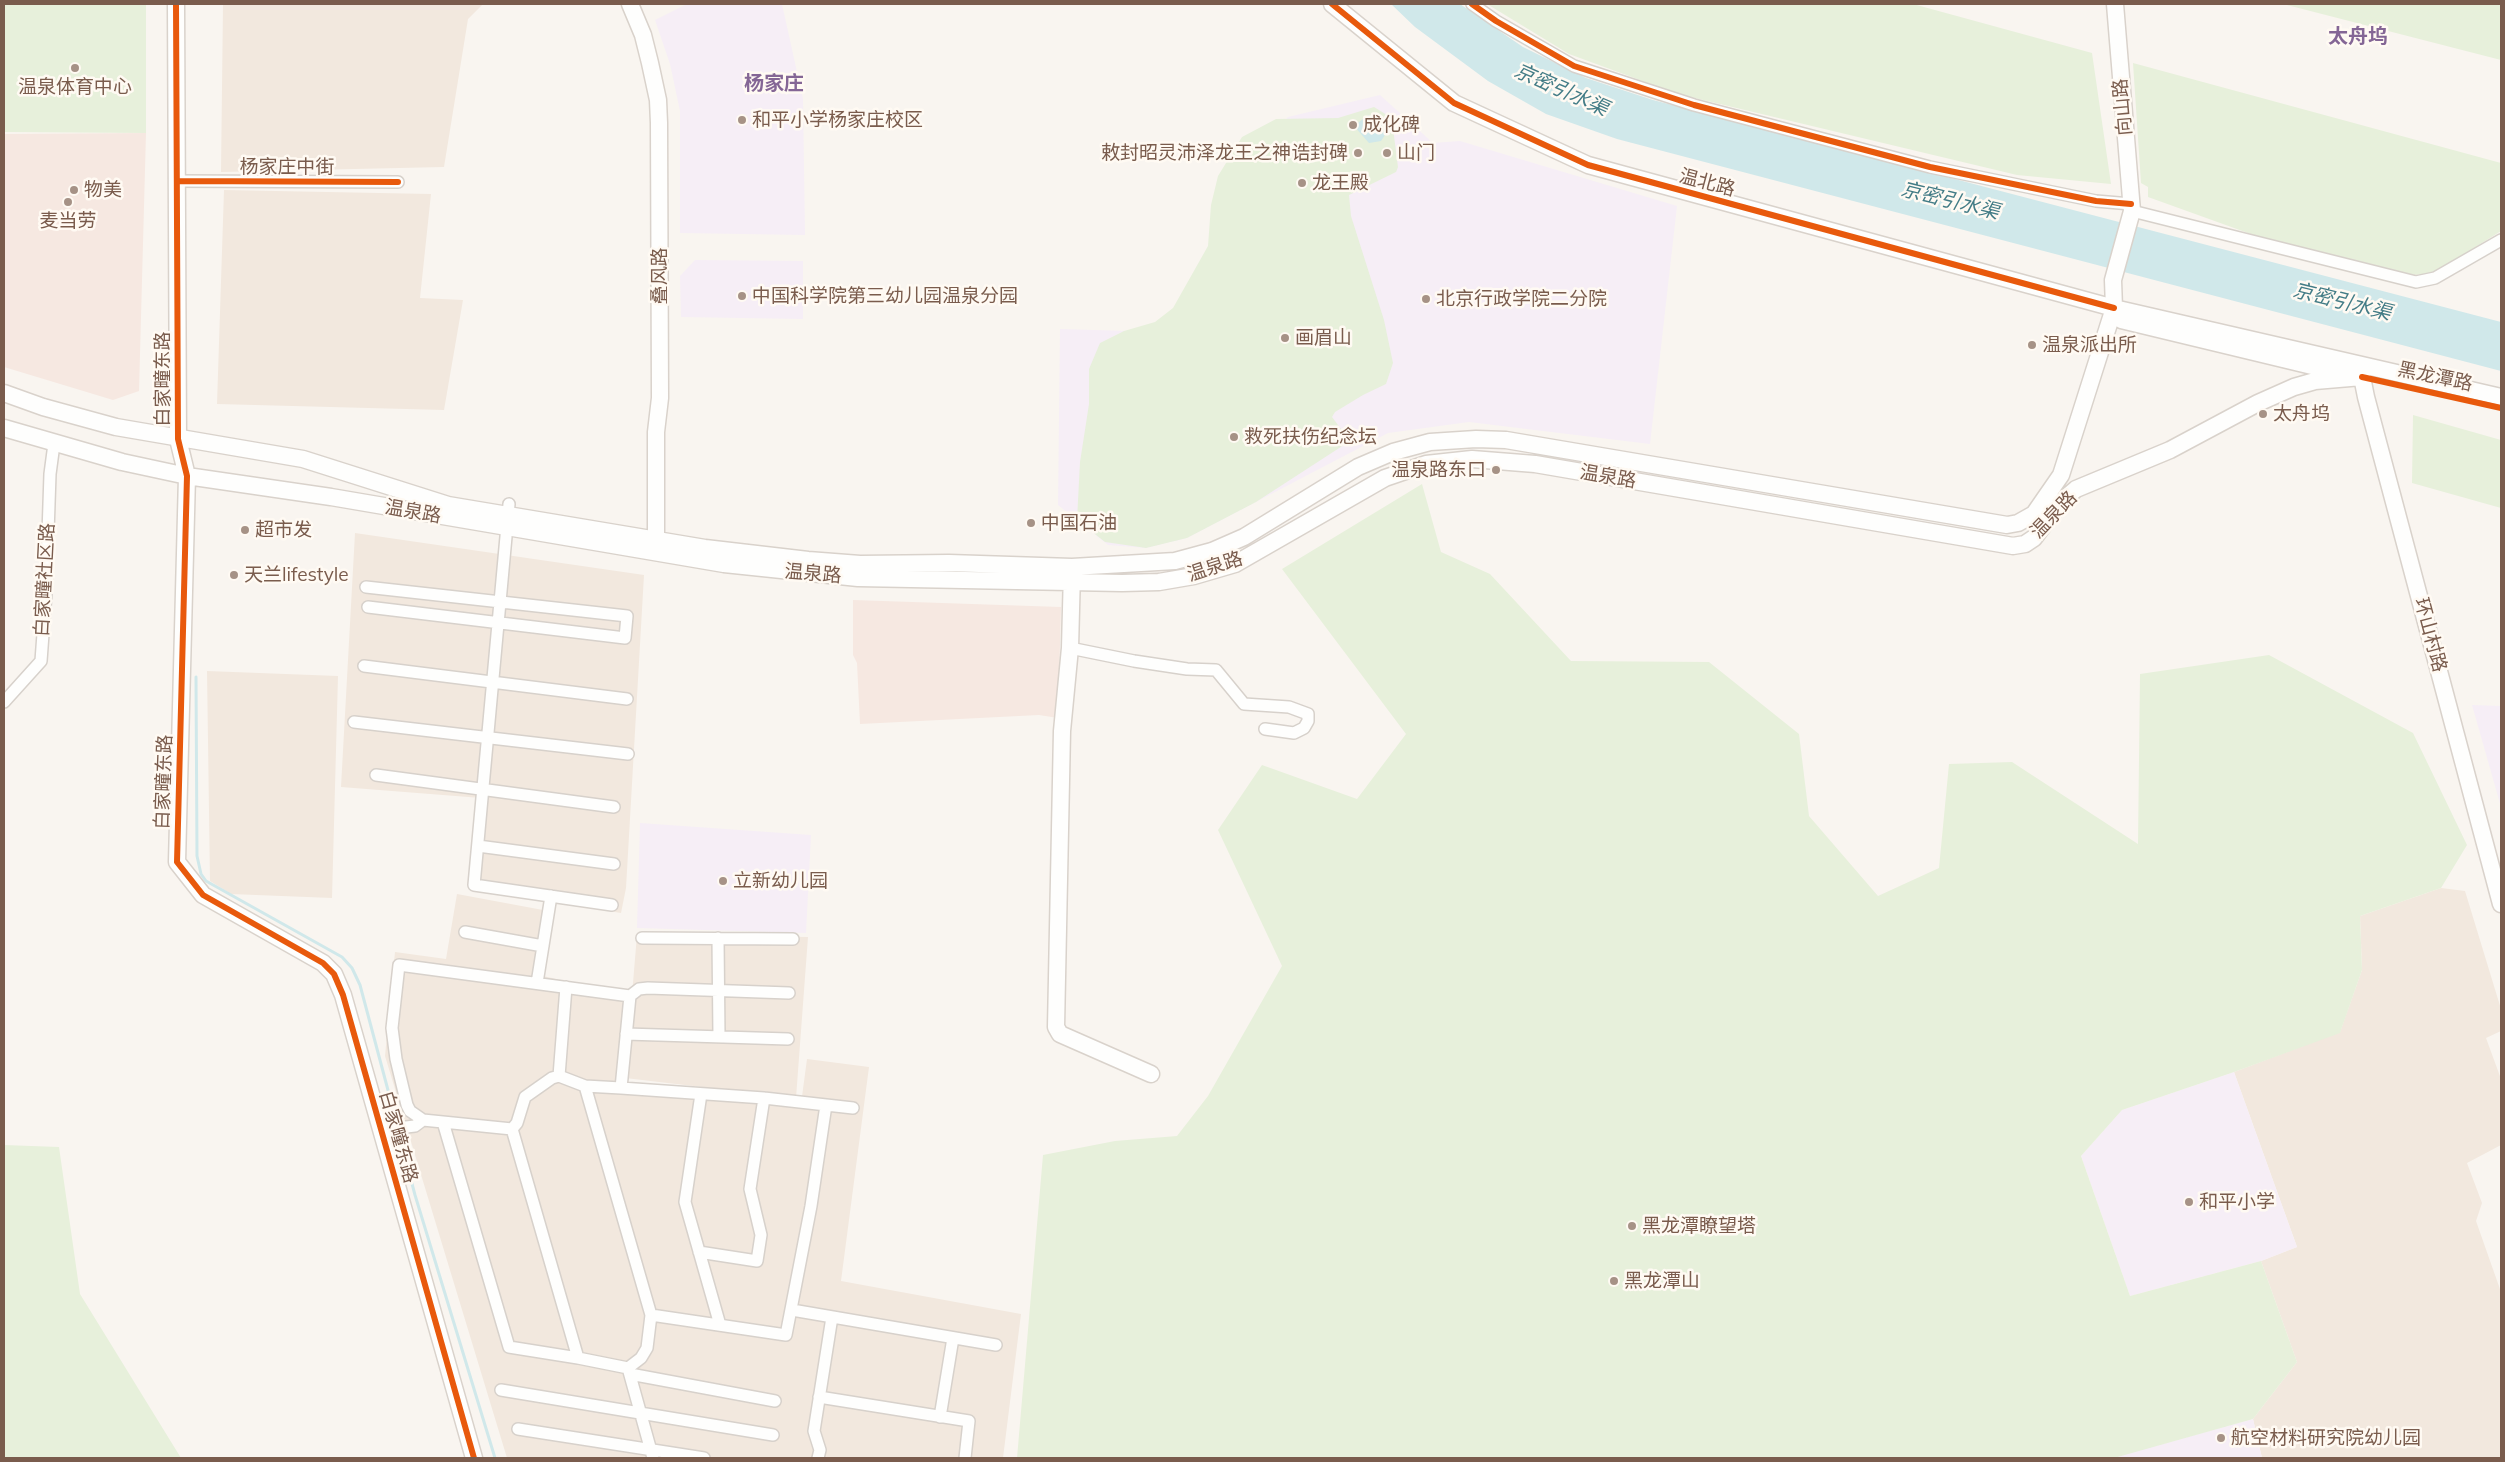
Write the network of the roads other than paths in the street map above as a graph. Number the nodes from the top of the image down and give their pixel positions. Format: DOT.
graph roads {
  1 [pos="176,4"];
  2 [pos="630,4"];
  3 [pos="1332,4"];
  4 [pos="1472,4"];
  5 [pos="2114,4"];
  6 [pos="177,181"];
  7 [pos="398,182"];
  8 [pos="2132,207"];
  9 [pos="2501,240"];
  10 [pos="2114,308"];
  11 [pos="2363,372"];
  12 [pos="4,393"];
  13 [pos="2501,397"];
  14 [pos="2501,408"];
  15 [pos="4,428"];
  16 [pos="178,439"];
  17 [pos="54,444"];
  18 [pos="187,476"];
  19 [pos="508,516"];
  20 [pos="1992,525"];
  21 [pos="1991,543"];
  22 [pos="656,546"];
  23 [pos="1072,574"];
  24 [pos="366,587"];
  25 [pos="500,602"];
  26 [pos="368,607"];
  27 [pos="498,623"];
  28 [pos="1070,648"];
  29 [pos="364,666"];
  30 [pos="493,682"];
  31 [pos="627,700"];
  32 [pos="4,702"];
  33 [pos="354,722"];
  34 [pos="1265,729"];
  35 [pos="488,738"];
  36 [pos="628,754"];
  37 [pos="376,775"];
  38 [pos="483,790"];
  39 [pos="614,807"];
  40 [pos="478,846"];
  41 [pos="614,864"];
  42 [pos="551,896"];
  43 [pos="2501,904"];
  44 [pos="612,905"];
  45 [pos="465,932"];
  46 [pos="642,938"];
  47 [pos="718,938"];
  48 [pos="793,939"];
  49 [pos="543,946"];
  50 [pos="537,982"];
  51 [pos="566,987"];
  52 [pos="718,990"];
  53 [pos="789,993"];
  54 [pos="630,996"];
  55 [pos="626,1034"];
  56 [pos="719,1037"];
  57 [pos="788,1039"];
  58 [pos="1151,1074"];
  59 [pos="559,1076"];
  60 [pos="584,1086"];
  61 [pos="621,1088"];
  62 [pos="700,1094"];
  63 [pos="764,1098"];
  64 [pos="826,1105"];
  65 [pos="853,1108"];
  66 [pos="424,1120"];
  67 [pos="443,1122"];
  68 [pos="392,1128"];
  69 [pos="512,1129"];
  70 [pos="699,1252"];
  71 [pos="792,1310"];
  72 [pos="651,1315"];
  73 [pos="832,1317"];
  74 [pos="720,1325"];
  75 [pos="953,1338"];
  76 [pos="996,1345"];
  77 [pos="578,1358"];
  78 [pos="629,1371"];
  79 [pos="501,1390"];
  80 [pos="819,1397"];
  81 [pos="775,1401"];
  82 [pos="640,1412"];
  83 [pos="940,1417"];
  84 [pos="518,1430"];
  85 [pos="773,1435"];
  86 [pos="652,1453"];
  87 [pos="474,1458"];
  88 [pos="704,1458"];
  89 [pos="818,1458"];
  90 [pos="965,1458"];
  1 -- 6 [label="main road, 白家疃东路"];
  2 -- 22 [label="main road, 叠风路"];
  3 -- 10 [label="main road, 温北路"];
  4 -- 8 [label="street"];
  5 -- 8 [label="main road, 向山路"];
  6 -- 7 [label="street, 杨家庄中街"];
  6 -- 16 [label="main road, 白家疃东路"];
  8 -- 9 [label="street"];
  8 -- 10 [label="main road, 温泉路"];
  10 -- 11 [label="main road, 黑龙潭路"];
  10 -- 20 [label="main road, 温泉路"];
  11 -- 13 [label="main road, 黑龙潭路"];
  11 -- 14 [label="main road, 黑龙潭路"];
  11 -- 21 [label="main road, 温泉路"];
  11 -- 43 [label="main road, 环山村路"];
  12 -- 16 [label="main road, 温泉路"];
  15 -- 17 [label="main road, 温泉路"];
  16 -- 18 [label="main road, 白家疃东路"];
  16 -- 19 [label="main road, 温泉路"];
  17 -- 18 [label="main road, 温泉路"];
  17 -- 32 [label="street, 白家疃社区路"];
  18 -- 19 [label="main road, 温泉路"];
  18 -- 68 [label="main road, 白家疃东路"];
  19 -- 22 [label="main road, 温泉路"];
  19 -- 25 [label="street"];
  20 -- 21 [label="main road"];
  20 -- 23 [label="main road, 温泉路"];
  21 -- 23 [label="main road, 温泉路"];
  22 -- 23 [label="main road, 温泉路"];
  23 -- 28 [label="main road"];
  24 -- 25 [label="street"];
  25 -- 27 [label="street"];
  25 -- 27 [label="street"];
  26 -- 27 [label="street"];
  27 -- 30 [label="street"];
  28 -- 34 [label="street"];
  28 -- 58 [label="main road"];
  29 -- 30 [label="street"];
  30 -- 31 [label="street"];
  30 -- 35 [label="street"];
  33 -- 35 [label="street"];
  35 -- 36 [label="street"];
  35 -- 38 [label="street"];
  37 -- 38 [label="street"];
  38 -- 39 [label="street"];
  38 -- 40 [label="street"];
  40 -- 41 [label="street"];
  40 -- 42 [label="street"];
  42 -- 44 [label="street"];
  42 -- 49 [label="street"];
  45 -- 49 [label="street"];
  46 -- 47 [label="street"];
  47 -- 48 [label="street"];
  47 -- 52 [label="street"];
  49 -- 50 [label="street"];
  50 -- 51 [label="street"];
  50 -- 66 [label="street"];
  51 -- 54 [label="street"];
  51 -- 59 [label="street"];
  52 -- 53 [label="street"];
  52 -- 54 [label="street"];
  52 -- 56 [label="street"];
  54 -- 55 [label="street"];
  55 -- 56 [label="street"];
  55 -- 61 [label="street"];
  56 -- 57 [label="street"];
  59 -- 60 [label="street"];
  59 -- 69 [label="street"];
  60 -- 61 [label="street"];
  60 -- 72 [label="street"];
  61 -- 62 [label="street"];
  62 -- 63 [label="street"];
  62 -- 70 [label="street"];
  63 -- 64 [label="street"];
  63 -- 70 [label="street"];
  64 -- 65 [label="street"];
  64 -- 71 [label="street"];
  66 -- 67 [label="street"];
  66 -- 68 [label="street"];
  67 -- 69 [label="street"];
  67 -- 77 [label="street"];
  68 -- 87 [label="main road, 白家疃东路"];
  69 -- 77 [label="street"];
  70 -- 74 [label="street"];
  71 -- 73 [label="street"];
  71 -- 74 [label="street"];
  72 -- 74 [label="street"];
  72 -- 78 [label="street"];
  73 -- 75 [label="street"];
  73 -- 80 [label="street"];
  75 -- 76 [label="street"];
  75 -- 83 [label="street"];
  77 -- 78 [label="street"];
  78 -- 81 [label="street"];
  78 -- 82 [label="street"];
  79 -- 82 [label="street"];
  80 -- 83 [label="street"];
  80 -- 89 [label="street"];
  82 -- 85 [label="street"];
  82 -- 86 [label="street"];
  83 -- 90 [label="street"];
  84 -- 86 [label="street"];
  86 -- 88 [label="street"];
}
